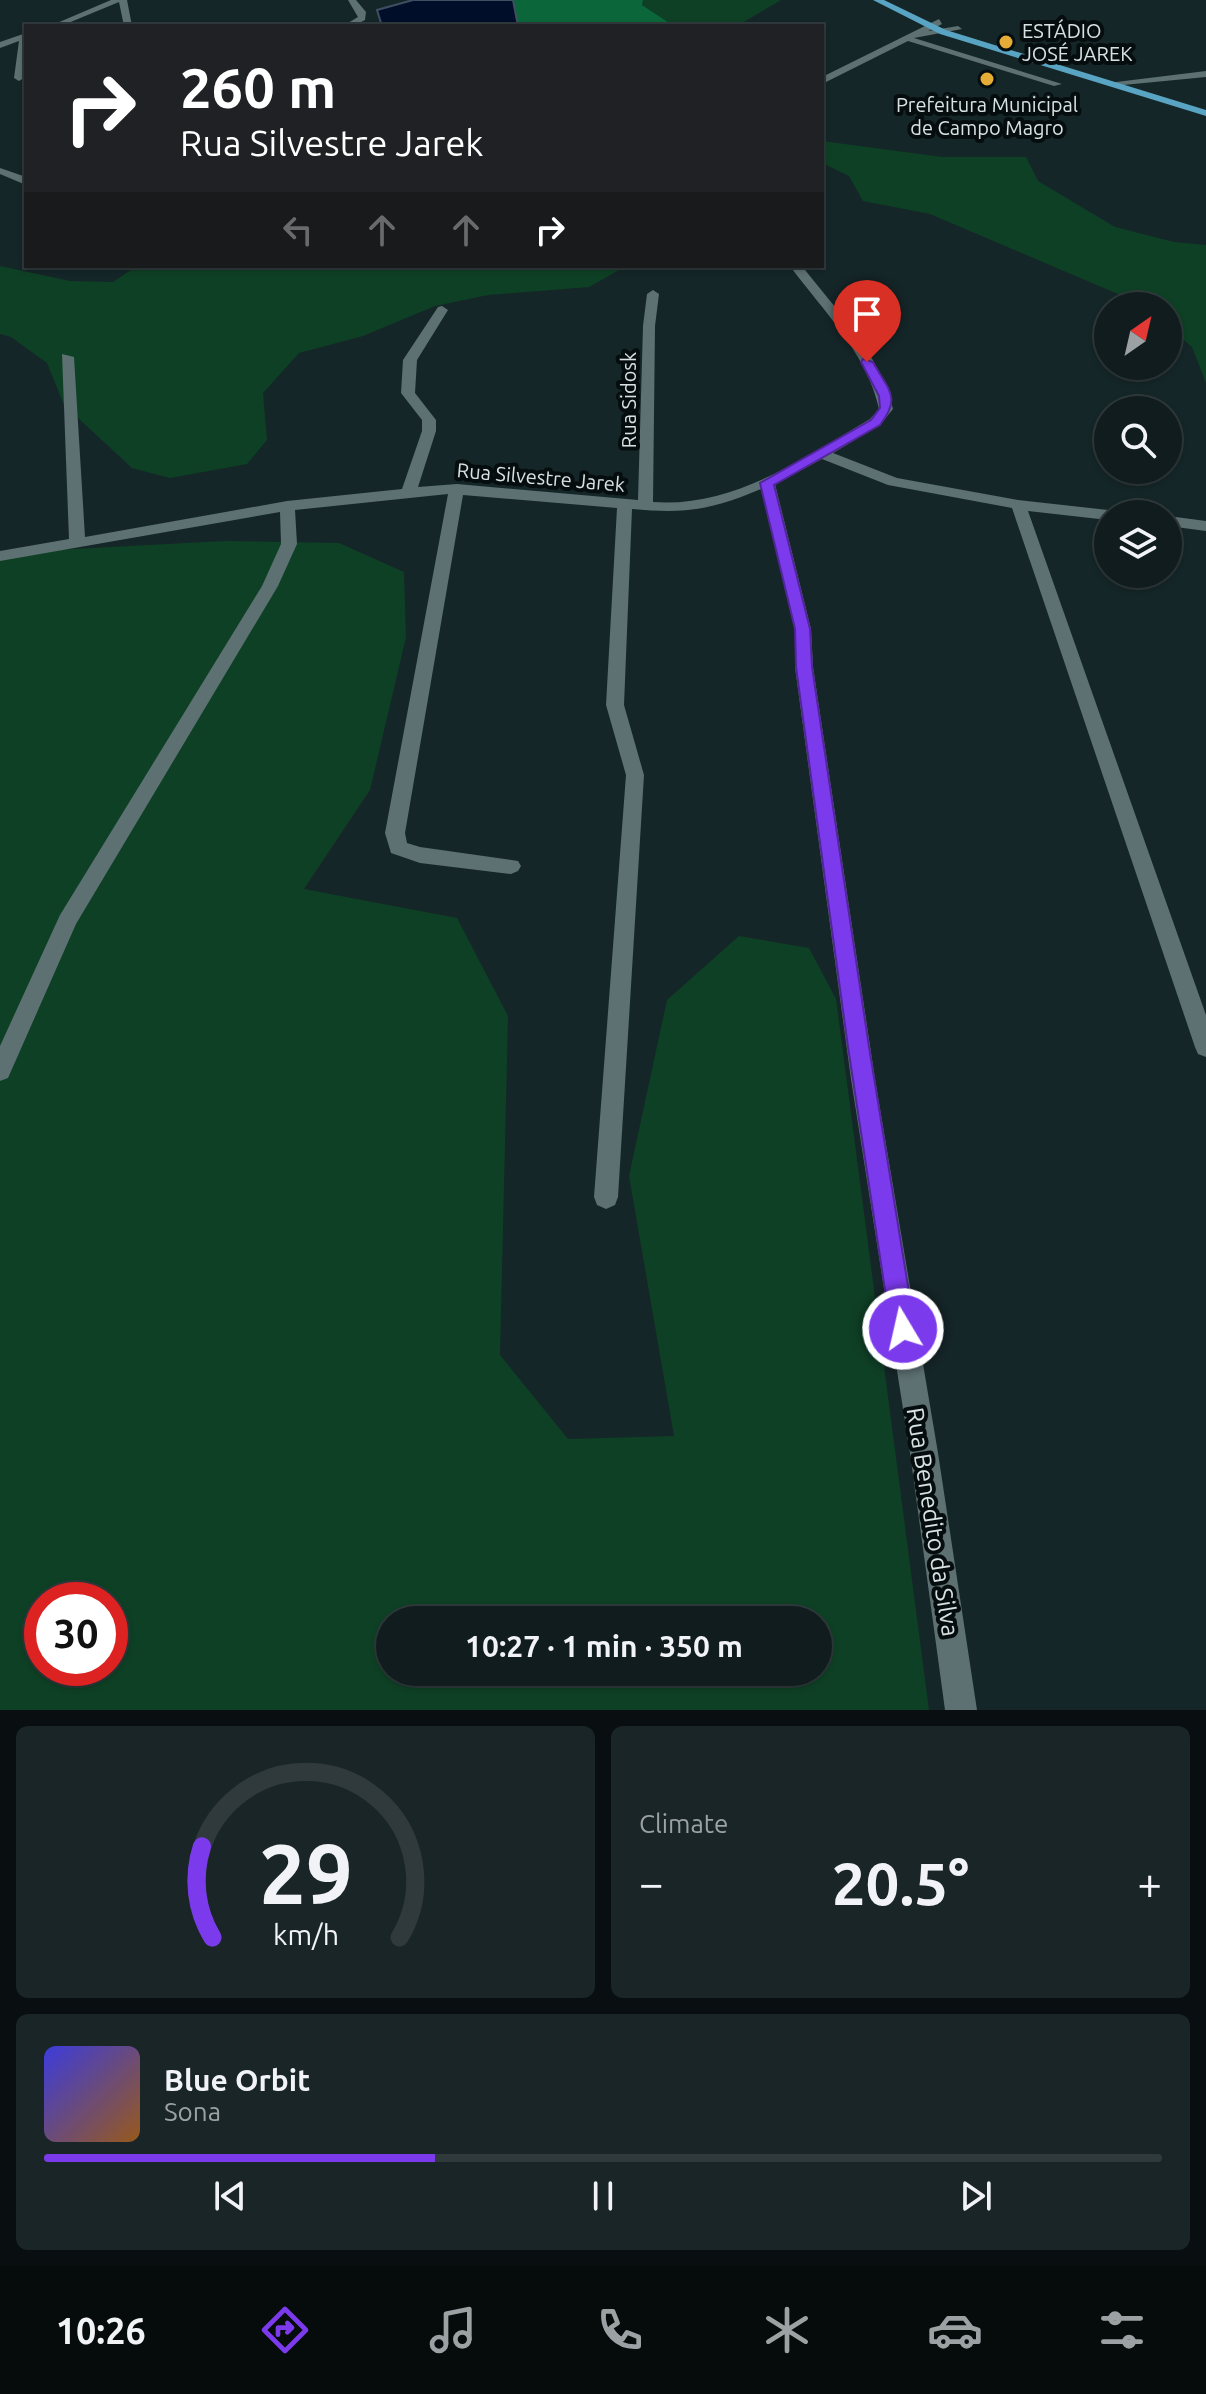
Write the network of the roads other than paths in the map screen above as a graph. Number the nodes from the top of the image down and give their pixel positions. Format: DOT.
graph roads {
  1 [pos="120,0"];
  2 [pos="352,0"];
  3 [pos="877,0"];
  4 [pos="887,5"];
  5 [pos="59,24"];
  6 [pos="127,24"];
  7 [pos="351,24"];
  8 [pos="928,27"];
  9 [pos="941,27"];
  10 [pos="958,29"];
  11 [pos="24,36"];
  12 [pos="908,36"];
  13 [pos="24,43"];
  14 [pos="0,45"];
  15 [pos="1056,67"];
  16 [pos="1206,74"];
  17 [pos="19,78"];
  18 [pos="1178,78"];
  19 [pos="824,80"];
  20 [pos="1113,83"];
  21 [pos="1057,84"];
  22 [pos="1146,94"];
  23 [pos="1206,113"];
  24 [pos="5,172"];
  25 [pos="24,181"];
  26 [pos="797,268"];
  27 [pos="653,294"];
  28 [pos="442,310"];
  29 [pos="67,357"];
  30 [pos="822,454"];
  31 [pos="767,483"];
  32 [pos="457,488"];
  33 [pos="409,491"];
  34 [pos="1018,505"];
  35 [pos="287,506"];
  36 [pos="635,506"];
  37 [pos="1094,513"];
  38 [pos="1182,523"];
  39 [pos="1206,526"];
  40 [pos="77,542"];
  41 [pos="0,556"];
  42 [pos="511,866"];
  43 [pos="1206,1047"];
  44 [pos="0,1071"];
  45 [pos="606,1197"];
  46 [pos="961,1710"];
  1 -- 5 [label="street"];
  1 -- 6 [label="street"];
  2 -- 7 [label="street"];
  3 -- 4 [label="main road"];
  4 -- 8 [label="main road"];
  4 -- 9 [label="main road"];
  8 -- 9 [label="main road"];
  8 -- 12 [label="street"];
  9 -- 10 [label="street"];
  9 -- 12 [label="street"];
  9 -- 15 [label="main road"];
  10 -- 15 [label="main road"];
  11 -- 14 [label="street"];
  12 -- 19 [label="street"];
  12 -- 21 [label="street"];
  13 -- 17 [label="street"];
  15 -- 20 [label="main road"];
  16 -- 18 [label="street"];
  18 -- 20 [label="street"];
  18 -- 22 [label="street"];
  20 -- 22 [label="main road"];
  22 -- 23 [label="main road"];
  24 -- 25 [label="street"];
  26 -- 30 [label="street, Rua Silvestre Jarek"];
  27 -- 36 [label="street, Rua Sidosk"];
  28 -- 33 [label="street"];
  29 -- 40 [label="street"];
  30 -- 31 [label="street, Rua Silvestre Jarek"];
  30 -- 34 [label="street"];
  31 -- 36 [label="street, Rua Silvestre Jarek"];
  31 -- 46 [label="street, Rua Benedito da Silva"];
  32 -- 33 [label="street, Rua Silvestre Jarek"];
  32 -- 36 [label="street, Rua Silvestre Jarek"];
  32 -- 42 [label="street"];
  33 -- 35 [label="street, Rua Silvestre Jarek"];
  34 -- 37 [label="street"];
  34 -- 43 [label="street"];
  35 -- 40 [label="street, Rua Silvestre Jarek"];
  35 -- 44 [label="street"];
  36 -- 45 [label="street, Rua Sidosk"];
  38 -- 39 [label="street"];
  40 -- 41 [label="street, Rua Silvestre Jarek"];
}
